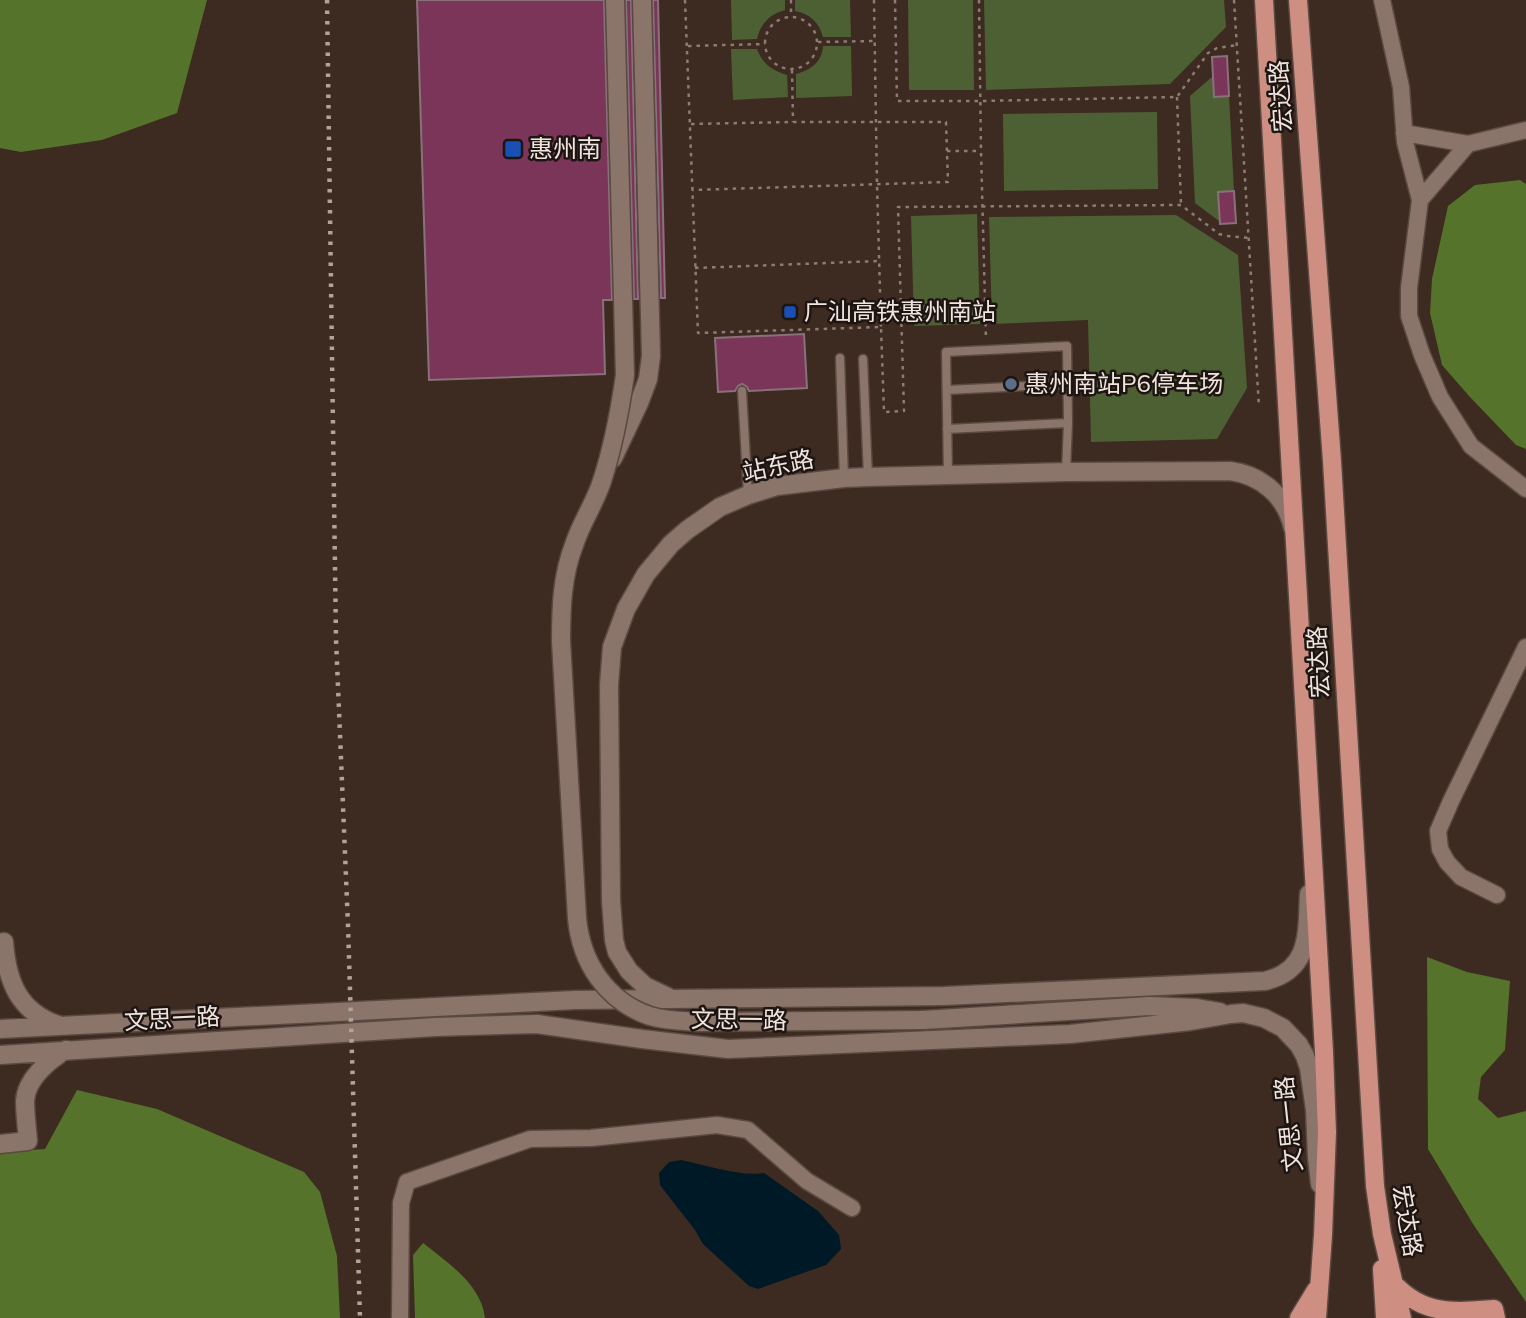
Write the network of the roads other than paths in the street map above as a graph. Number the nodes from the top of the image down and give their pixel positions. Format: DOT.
graph roads {
  1 [pos="615,0"];
  2 [pos="642,0"];
  3 [pos="1264,0"];
  4 [pos="1298,0"];
  5 [pos="1382,0"];
  6 [pos="1526,130"];
  7 [pos="1404,133"];
  8 [pos="1468,144"];
  9 [pos="1420,200"];
  10 [pos="840,358"];
  11 [pos="863,359"];
  12 [pos="1067,384"];
  13 [pos="947,390"];
  14 [pos="743,391"];
  15 [pos="1068,423"];
  16 [pos="947,429"];
  17 [pos="1066,472"];
  18 [pos="948,475"];
  19 [pos="868,477"];
  20 [pos="844,478"];
  21 [pos="602,482"];
  22 [pos="1526,489"];
  23 [pos="748,495"];
  24 [pos="1294,534"];
  25 [pos="1526,647"];
  26 [pos="1313,867"];
  27 [pos="1497,895"];
  28 [pos="0,943"];
  29 [pos="675,999"];
  30 [pos="1231,1014"];
  31 [pos="65,1027"];
  32 [pos="0,1029"];
  33 [pos="66,1050"];
  34 [pos="0,1055"];
  35 [pos="0,1144"];
  36 [pos="852,1208"];
  37 [pos="1324,1211"];
  38 [pos="1382,1234"];
  39 [pos="1323,1235"];
  40 [pos="1320,1277"];
  41 [pos="1394,1284"];
  42 [pos="400,1318"];
  43 [pos="1299,1318"];
  44 [pos="1317,1318"];
  45 [pos="1329,1318"];
  46 [pos="1385,1318"];
  47 [pos="1402,1318"];
  48 [pos="1496,1318"];
  1 -- 21 [label="street, bridge"];
  2 -- 21 [label="street, bridge"];
  3 -- 24 [label="main road, 宏达路"];
  4 -- 38 [label="main road, 宏达路"];
  5 -- 7 [label="street"];
  6 -- 8 [label="street"];
  7 -- 8 [label="street"];
  7 -- 9 [label="street"];
  8 -- 9 [label="street"];
  9 -- 22 [label="street"];
  10 -- 20 [label="lane"];
  11 -- 19 [label="lane"];
  12 -- 13 [label="lane"];
  12 -- 13 [label="lane"];
  12 -- 15 [label="lane"];
  13 -- 16 [label="lane"];
  14 -- 23 [label="lane"];
  15 -- 16 [label="lane"];
  15 -- 17 [label="lane"];
  16 -- 18 [label="lane"];
  17 -- 18 [label="street, 站东路"];
  17 -- 24 [label="street, 站东路"];
  18 -- 19 [label="street, 站东路"];
  19 -- 20 [label="street, 站东路"];
  20 -- 23 [label="street, 站东路"];
  21 -- 30 [label="street, bridge"];
  23 -- 29 [label="street, 站东路"];
  24 -- 26 [label="main road, 宏达路"];
  25 -- 27 [label="street"];
  26 -- 29 [label="street, 文思一路"];
  26 -- 37 [label="main road, 宏达路"];
  28 -- 31 [label="street"];
  29 -- 31 [label="street, 文思一路"];
  30 -- 33 [label="street, 文思一路"];
  30 -- 37 [label="street, 文思一路"];
  31 -- 32 [label="street, 文思一路"];
  33 -- 34 [label="street, 文思一路"];
  33 -- 35 [label="street"];
  36 -- 42 [label="street"];
  37 -- 39 [label="main road, 宏达路"];
  38 -- 41 [label="main road, 宏达路"];
  38 -- 46 [label="main road"];
  39 -- 40 [label="main road, 宏达路"];
  39 -- 45 [label="main road"];
  40 -- 43 [label="main road"];
  40 -- 44 [label="main road, 宏达路"];
  41 -- 47 [label="main road, 宏达路"];
  41 -- 48 [label="main road"];
}
